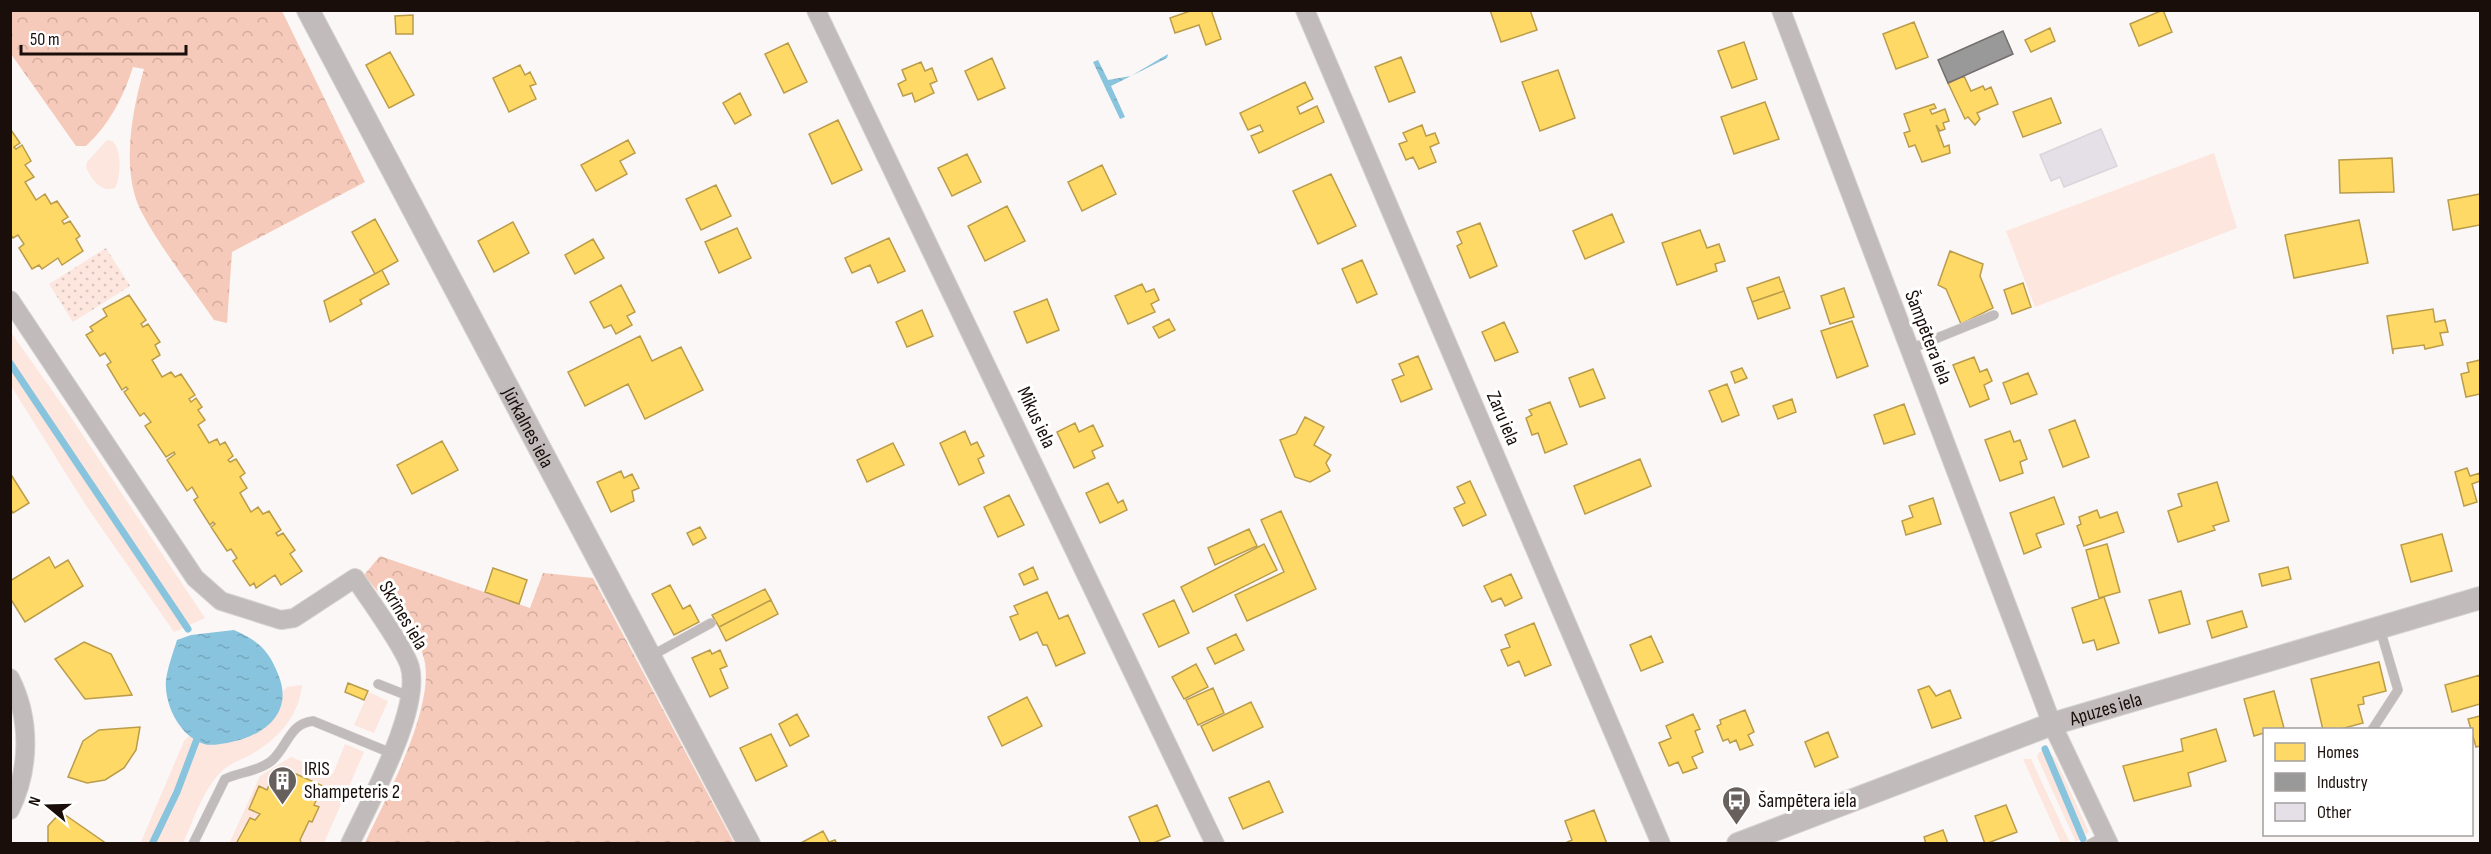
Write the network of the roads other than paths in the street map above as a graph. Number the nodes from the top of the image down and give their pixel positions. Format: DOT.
graph roads {
  1 [pos="308,10"];
  2 [pos="816,10"];
  3 [pos="1305,10"];
  4 [pos="1781,10"];
  5 [pos="10,300"];
  6 [pos="1994,315"];
  7 [pos="1910,350"];
  8 [pos="2481,598"];
  9 [pos="711,623"];
  10 [pos="2379,627"];
  11 [pos="651,656"];
  12 [pos="10,678"];
  13 [pos="378,684"];
  14 [pos="411,697"];
  15 [pos="2052,724"];
  16 [pos="2373,728"];
  17 [pos="391,753"];
  18 [pos="10,810"];
  19 [pos="2101,841"];
  20 [pos="193,843"];
  21 [pos="350,843"];
  22 [pos="749,843"];
  23 [pos="1215,843"];
  24 [pos="1661,843"];
  25 [pos="1739,843"];
  1 -- 11 [label="street, Jūrkalnes iela"];
  2 -- 23 [label="street, Mikus iela"];
  3 -- 24 [label="street, Zaru iela"];
  4 -- 7 [label="street, Šampētera iela"];
  5 -- 14 [label="street, Skrīnes iela"];
  6 -- 7 [label="lane"];
  7 -- 15 [label="street, Šampētera iela"];
  8 -- 10 [label="street, Apuzes iela"];
  9 -- 11 [label="lane"];
  10 -- 15 [label="street, Apuzes iela"];
  10 -- 16 [label="lane"];
  11 -- 22 [label="street, Jūrkalnes iela"];
  12 -- 18 [label="street"];
  13 -- 14 [label="lane"];
  14 -- 17 [label="street, Skrīnes iela"];
  15 -- 19 [label="street, Šampētera iela"];
  15 -- 25 [label="street, Apuzes iela"];
  17 -- 20 [label="lane"];
  17 -- 21 [label="street, Skrīnes iela"];
}
